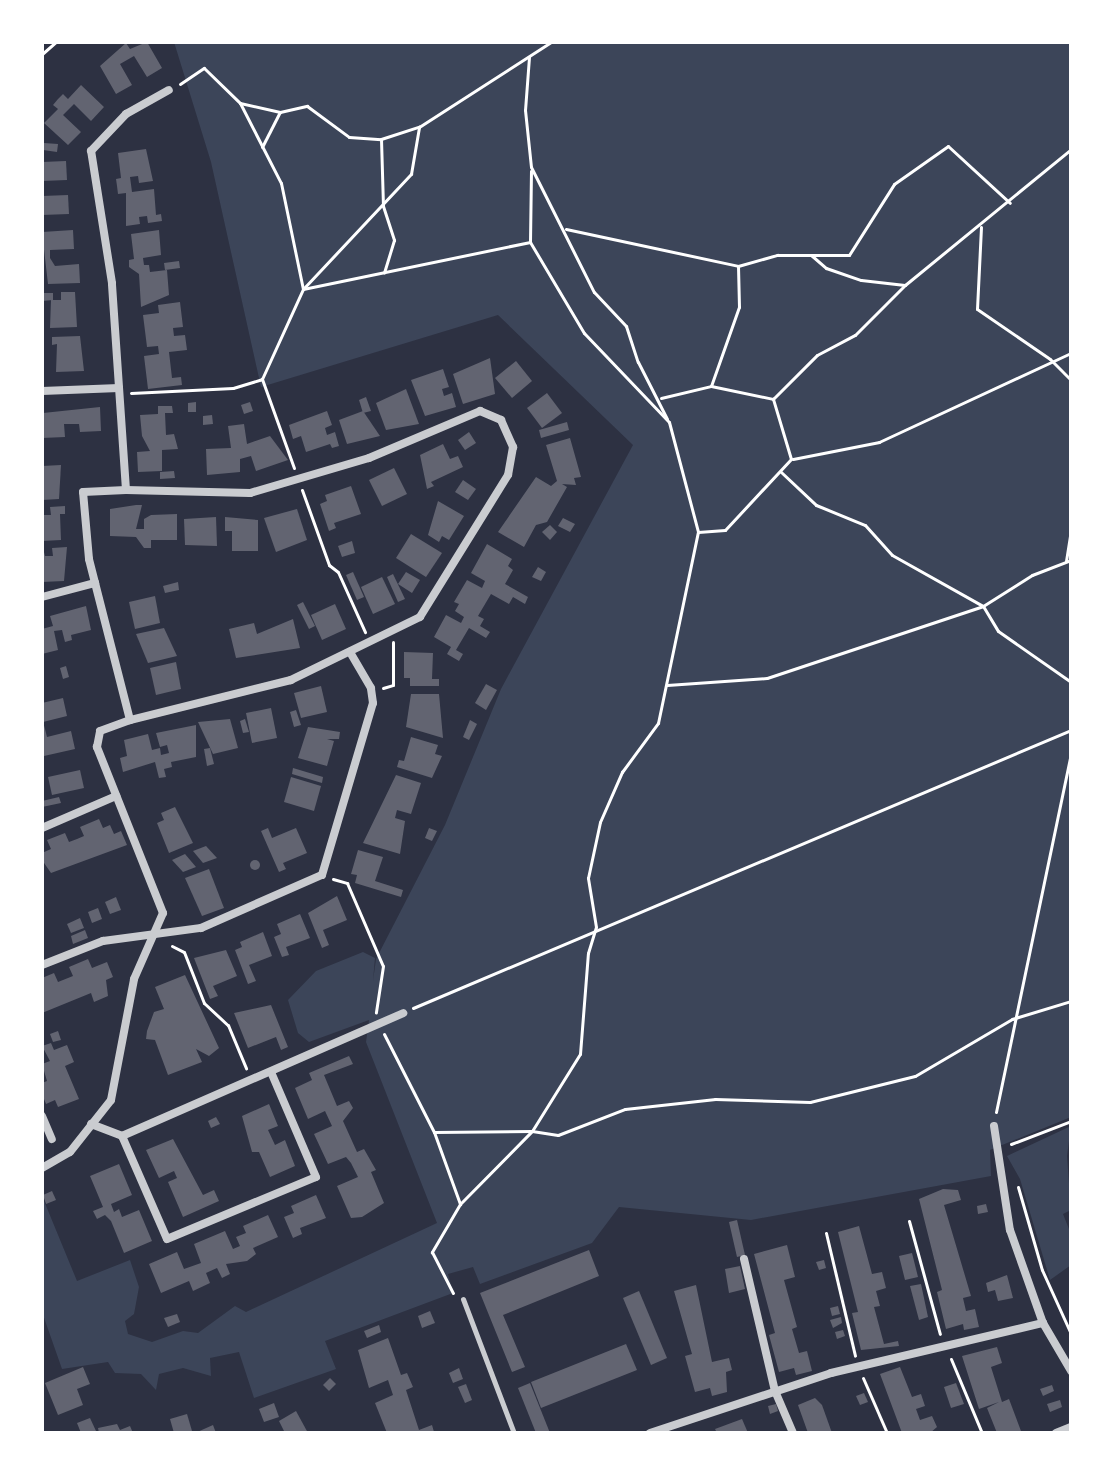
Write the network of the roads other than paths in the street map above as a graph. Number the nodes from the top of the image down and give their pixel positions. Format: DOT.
graph roads {
  1 [pos="169,90"];
  2 [pos="119,388"];
  3 [pos="42,391"];
  4 [pos="126,490"];
  5 [pos="95,583"];
  6 [pos="42,597"];
  7 [pos="350,652"];
  8 [pos="130,720"];
  9 [pos="116,796"];
  10 [pos="42,828"];
  11 [pos="150,935"];
  12 [pos="42,965"];
  13 [pos="403,1013"];
  14 [pos="271,1072"];
  15 [pos="42,1116"];
  16 [pos="91,1124"];
  17 [pos="994,1126"];
  18 [pos="122,1136"];
  19 [pos="52,1139"];
  20 [pos="42,1168"];
  21 [pos="744,1259"];
  22 [pos="463,1299"];
  23 [pos="1043,1323"];
  24 [pos="1070,1366"];
  25 [pos="775,1391"];
  26 [pos="1071,1427"];
  27 [pos="514,1433"];
  28 [pos="650,1433"];
  29 [pos="793,1433"];
  30 [pos="1056,1433"];
  1 -- 2 [label="street"];
  2 -- 3 [label="street"];
  2 -- 4 [label="street"];
  4 -- 5 [label="street"];
  4 -- 7 [label="street"];
  5 -- 6 [label="street"];
  5 -- 8 [label="street"];
  7 -- 8 [label="street"];
  7 -- 11 [label="street"];
  8 -- 9 [label="street"];
  9 -- 10 [label="street"];
  9 -- 11 [label="street"];
  11 -- 12 [label="street"];
  11 -- 16 [label="street"];
  13 -- 14 [label="street"];
  14 -- 18 [label="street"];
  14 -- 18 [label="street"];
  15 -- 19 [label="street"];
  16 -- 18 [label="street"];
  16 -- 20 [label="street"];
  17 -- 23 [label="street"];
  21 -- 25 [label="street"];
  22 -- 27 [label="lane"];
  23 -- 24 [label="street"];
  23 -- 25 [label="street"];
  25 -- 28 [label="street"];
  25 -- 29 [label="street"];
  26 -- 30 [label="street"];
}
